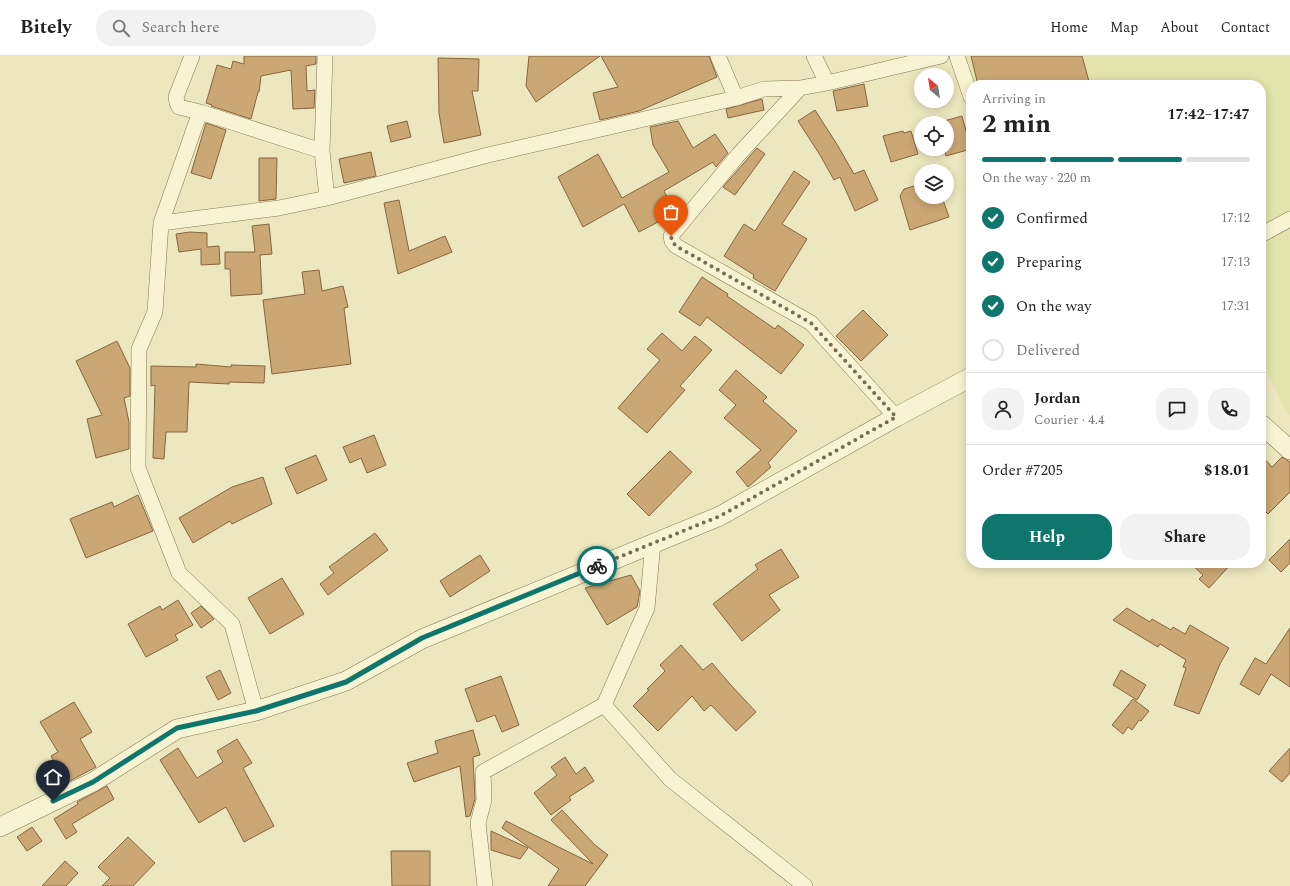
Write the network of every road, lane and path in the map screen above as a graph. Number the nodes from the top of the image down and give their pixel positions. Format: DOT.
graph roads {
  1 [pos="192,56"];
  2 [pos="325,56"];
  3 [pos="718,56"];
  4 [pos="814,56"];
  5 [pos="941,56"];
  6 [pos="957,56"];
  7 [pos="966,82"];
  8 [pos="827,83"];
  9 [pos="800,88"];
  10 [pos="736,98"];
  11 [pos="200,112"];
  12 [pos="322,151"];
  13 [pos="327,198"];
  14 [pos="1290,218"];
  15 [pos="161,223"];
  16 [pos="1266,232"];
  17 [pos="966,380"];
  18 [pos="896,417"];
  19 [pos="1266,428"];
  20 [pos="1290,450"];
  21 [pos="653,543"];
  22 [pos="604,705"];
  23 [pos="256,711"];
  24 [pos="0,827"];
  25 [pos="485,886"];
  26 [pos="805,886"];
  1 -- 11 [label="street"];
  2 -- 12 [label="street"];
  3 -- 10 [label="street"];
  4 -- 8 [label="street"];
  5 -- 8 [label="street"];
  6 -- 7 [label="street"];
  8 -- 9 [label="street"];
  9 -- 10 [label="street"];
  9 -- 18 [label="street"];
  10 -- 13 [label="street"];
  11 -- 12 [label="street"];
  11 -- 15 [label="street"];
  12 -- 13 [label="street"];
  13 -- 15 [label="street"];
  14 -- 16 [label="street"];
  15 -- 23 [label="street"];
  17 -- 18 [label="street"];
  18 -- 21 [label="street"];
  19 -- 20 [label="street"];
  21 -- 22 [label="street"];
  21 -- 23 [label="street"];
  22 -- 25 [label="street"];
  22 -- 26 [label="street"];
  23 -- 24 [label="street"];
}
